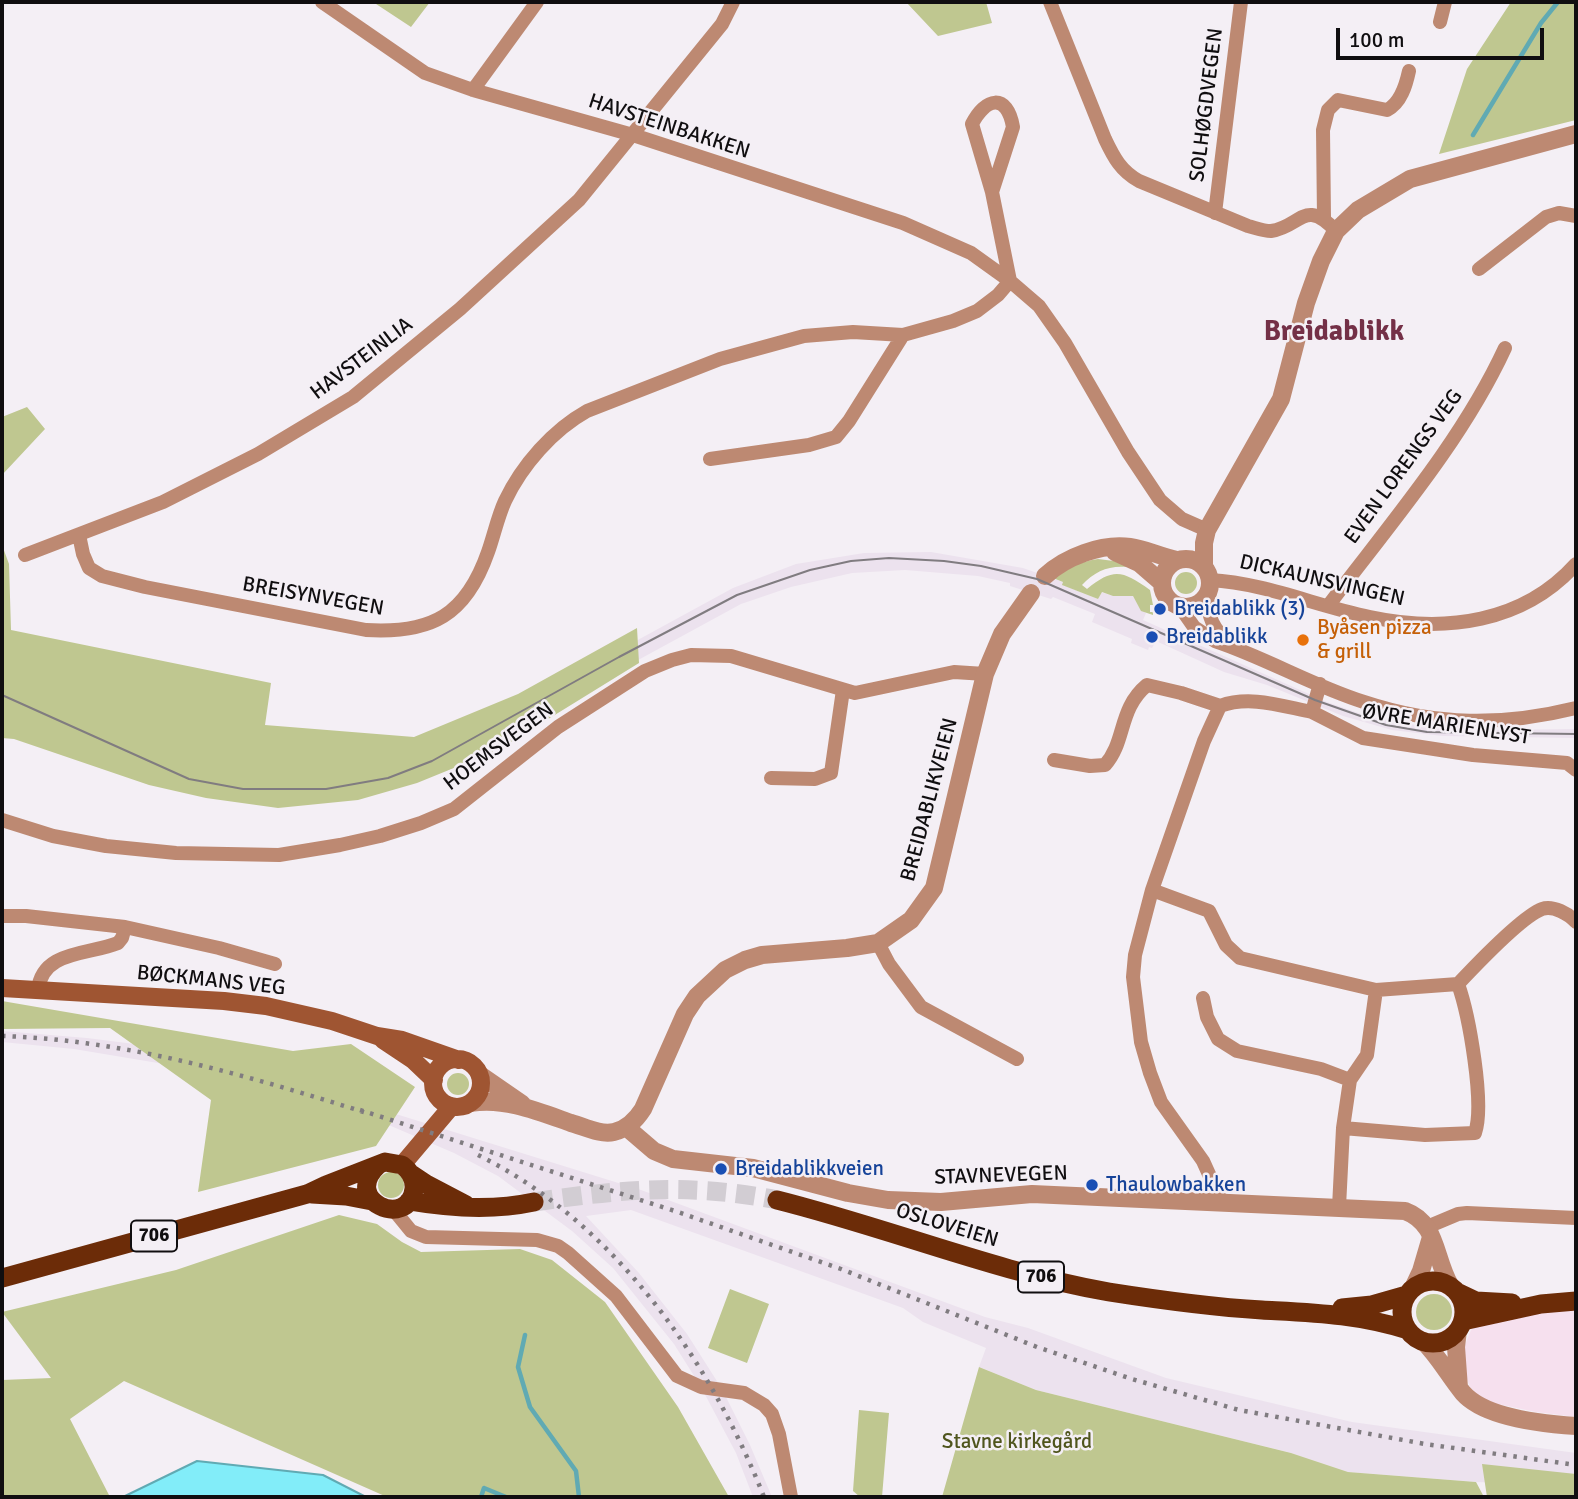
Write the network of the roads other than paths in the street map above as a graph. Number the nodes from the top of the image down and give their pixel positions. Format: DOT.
graph roads {
  1 [pos="322,2"];
  2 [pos="537,2"];
  3 [pos="733,2"];
  4 [pos="1050,2"];
  5 [pos="1241,2"];
  6 [pos="1445,2"];
  7 [pos="1440,22"];
  8 [pos="1409,71"];
  9 [pos="472,90"];
  10 [pos="1576,134"];
  11 [pos="633,135"];
  12 [pos="992,192"];
  13 [pos="1214,213"];
  14 [pos="1576,216"];
  15 [pos="1330,224"];
  16 [pos="1479,269"];
  17 [pos="1010,281"];
  18 [pos="903,335"];
  19 [pos="1506,348"];
  20 [pos="710,458"];
  21 [pos="1208,530"];
  22 [pos="79,535"];
  23 [pos="1105,549"];
  24 [pos="25,555"];
  25 [pos="1180,559"];
  26 [pos="1576,564"];
  27 [pos="1045,576"];
  28 [pos="1207,581"];
  29 [pos="1161,582"];
  30 [pos="1031,593"];
  31 [pos="1328,606"];
  32 [pos="1181,607"];
  33 [pos="1234,647"];
  34 [pos="985,674"];
  35 [pos="1320,684"];
  36 [pos="843,690"];
  37 [pos="1220,706"];
  38 [pos="1576,708"];
  39 [pos="1312,712"];
  40 [pos="1054,760"];
  41 [pos="1576,770"];
  42 [pos="771,778"];
  43 [pos="2,820"];
  44 [pos="1152,890"];
  45 [pos="2,916"];
  46 [pos="1576,922"];
  47 [pos="125,928"];
  48 [pos="878,943"];
  49 [pos="275,964"];
  50 [pos="1458,984"];
  51 [pos="2,988"];
  52 [pos="38,990"];
  53 [pos="1376,990"];
  54 [pos="1203,998"];
  55 [pos="377,1037"];
  56 [pos="459,1059"];
  57 [pos="1017,1059"];
  58 [pos="480,1075"];
  59 [pos="1350,1080"];
  60 [pos="441,1095"];
  61 [pos="471,1103"];
  62 [pos="531,1109"];
  63 [pos="626,1127"];
  64 [pos="1343,1128"];
  65 [pos="377,1166"];
  66 [pos="407,1169"];
  67 [pos="307,1194"];
  68 [pos="777,1200"];
  69 [pos="372,1201"];
  70 [pos="534,1202"];
  71 [pos="1222,1203"];
  72 [pos="401,1205"];
  73 [pos="467,1206"];
  74 [pos="1339,1207"];
  75 [pos="1576,1218"];
  76 [pos="1429,1232"];
  77 [pos="2,1278"];
  78 [pos="1453,1289"];
  79 [pos="1410,1292"];
  80 [pos="1576,1301"];
  81 [pos="1541,1304"];
  82 [pos="1313,1311"];
  83 [pos="1461,1326"];
  84 [pos="1416,1336"];
  85 [pos="1459,1388"];
  86 [pos="1576,1426"];
  87 [pos="791,1497"];
  1 -- 9 [label="street, HAVSTEINBAKKEN"];
  2 -- 9 [label="street"];
  3 -- 11 [label="street, HAVSTEINLIA"];
  4 -- 13 [label="street"];
  5 -- 13 [label="street, SOLHØGDVEGEN"];
  6 -- 7 [label="street"];
  8 -- 15 [label="street"];
  9 -- 11 [label="street, HAVSTEINBAKKEN"];
  10 -- 15 [label="street"];
  11 -- 17 [label="street, HAVSTEINBAKKEN"];
  11 -- 22 [label="street, HAVSTEINLIA"];
  12 -- 12 [label="street"];
  12 -- 17 [label="street"];
  13 -- 15 [label="street"];
  14 -- 16 [label="street"];
  15 -- 21 [label="street"];
  17 -- 18 [label="street, BREISYNVEGEN"];
  17 -- 21 [label="street, HAVSTEINBAKKEN"];
  18 -- 20 [label="street"];
  18 -- 22 [label="street, BREISYNVEGEN"];
  19 -- 31 [label="street, EVEN LORENGS VEG"];
  21 -- 25 [label="street"];
  21 -- 28 [label="street"];
  22 -- 24 [label="street, HAVSTEINLIA"];
  23 -- 25 [label="street"];
  23 -- 27 [label="street"];
  23 -- 29 [label="street"];
  25 -- 28 [label="street"];
  25 -- 29 [label="street"];
  26 -- 31 [label="street, DICKAUNSVINGEN"];
  28 -- 31 [label="street, DICKAUNSVINGEN"];
  28 -- 32 [label="street"];
  28 -- 33 [label="street"];
  29 -- 32 [label="street"];
  30 -- 34 [label="street, BREIDABLIKVEIEN"];
  32 -- 33 [label="street"];
  33 -- 35 [label="street"];
  34 -- 36 [label="street, HOEMSVEGEN"];
  34 -- 48 [label="street, BREIDABLIKVEIEN"];
  35 -- 38 [label="street"];
  35 -- 39 [label="street"];
  36 -- 42 [label="street"];
  36 -- 43 [label="street, HOEMSVEGEN"];
  37 -- 39 [label="street"];
  37 -- 40 [label="street"];
  37 -- 44 [label="street"];
  39 -- 41 [label="street, ØVRE MARIENLYST"];
  44 -- 53 [label="street"];
  44 -- 71 [label="street"];
  45 -- 47 [label="street, BØCKMANS VEG"];
  46 -- 50 [label="street"];
  47 -- 49 [label="street, BØCKMANS VEG"];
  47 -- 52 [label="street, BØCKMANS VEG"];
  48 -- 57 [label="street"];
  48 -- 63 [label="street, BREIDABLIKVEIEN"];
  50 -- 53 [label="street"];
  50 -- 64 [label="street"];
  51 -- 52 [label="main road, BØCKMANS VEG"];
  52 -- 55 [label="main road, BØCKMANS VEG"];
  53 -- 59 [label="street"];
  54 -- 59 [label="street"];
  55 -- 56 [label="main road, BØCKMANS VEG"];
  55 -- 60 [label="main road, BØCKMANS VEG"];
  56 -- 58 [label="main road"];
  56 -- 60 [label="main road"];
  58 -- 61 [label="main road"];
  58 -- 62 [label="street"];
  59 -- 64 [label="street"];
  60 -- 61 [label="main road"];
  60 -- 66 [label="main road"];
  61 -- 62 [label="street"];
  62 -- 63 [label="street"];
  63 -- 71 [label="street, STAVNEVEGEN"];
  64 -- 74 [label="street"];
  65 -- 66 [label="highway, 706"];
  65 -- 67 [label="highway, 706"];
  65 -- 69 [label="highway"];
  66 -- 72 [label="highway"];
  66 -- 73 [label="highway, 706"];
  67 -- 69 [label="highway, 706"];
  67 -- 77 [label="highway, 706"];
  68 -- 82 [label="highway, OSLOVEIEN / 706"];
  69 -- 72 [label="highway, 706"];
  70 -- 73 [label="highway, 706"];
  71 -- 74 [label="street, STAVNEVEGEN"];
  72 -- 73 [label="highway, 706"];
  72 -- 87 [label="street"];
  74 -- 76 [label="street, STAVNEVEGEN"];
  75 -- 76 [label="street"];
  76 -- 78 [label="street"];
  76 -- 79 [label="street"];
  78 -- 79 [label="highway, 706"];
  78 -- 81 [label="highway, 706"];
  78 -- 83 [label="highway"];
  79 -- 82 [label="highway, OSLOVEIEN / 706"];
  79 -- 84 [label="highway"];
  80 -- 81 [label="highway, 706"];
  81 -- 83 [label="highway, 706"];
  82 -- 84 [label="highway, OSLOVEIEN / 706"];
  83 -- 84 [label="highway, 706"];
  83 -- 85 [label="street"];
  84 -- 85 [label="street"];
  85 -- 86 [label="street"];
}
